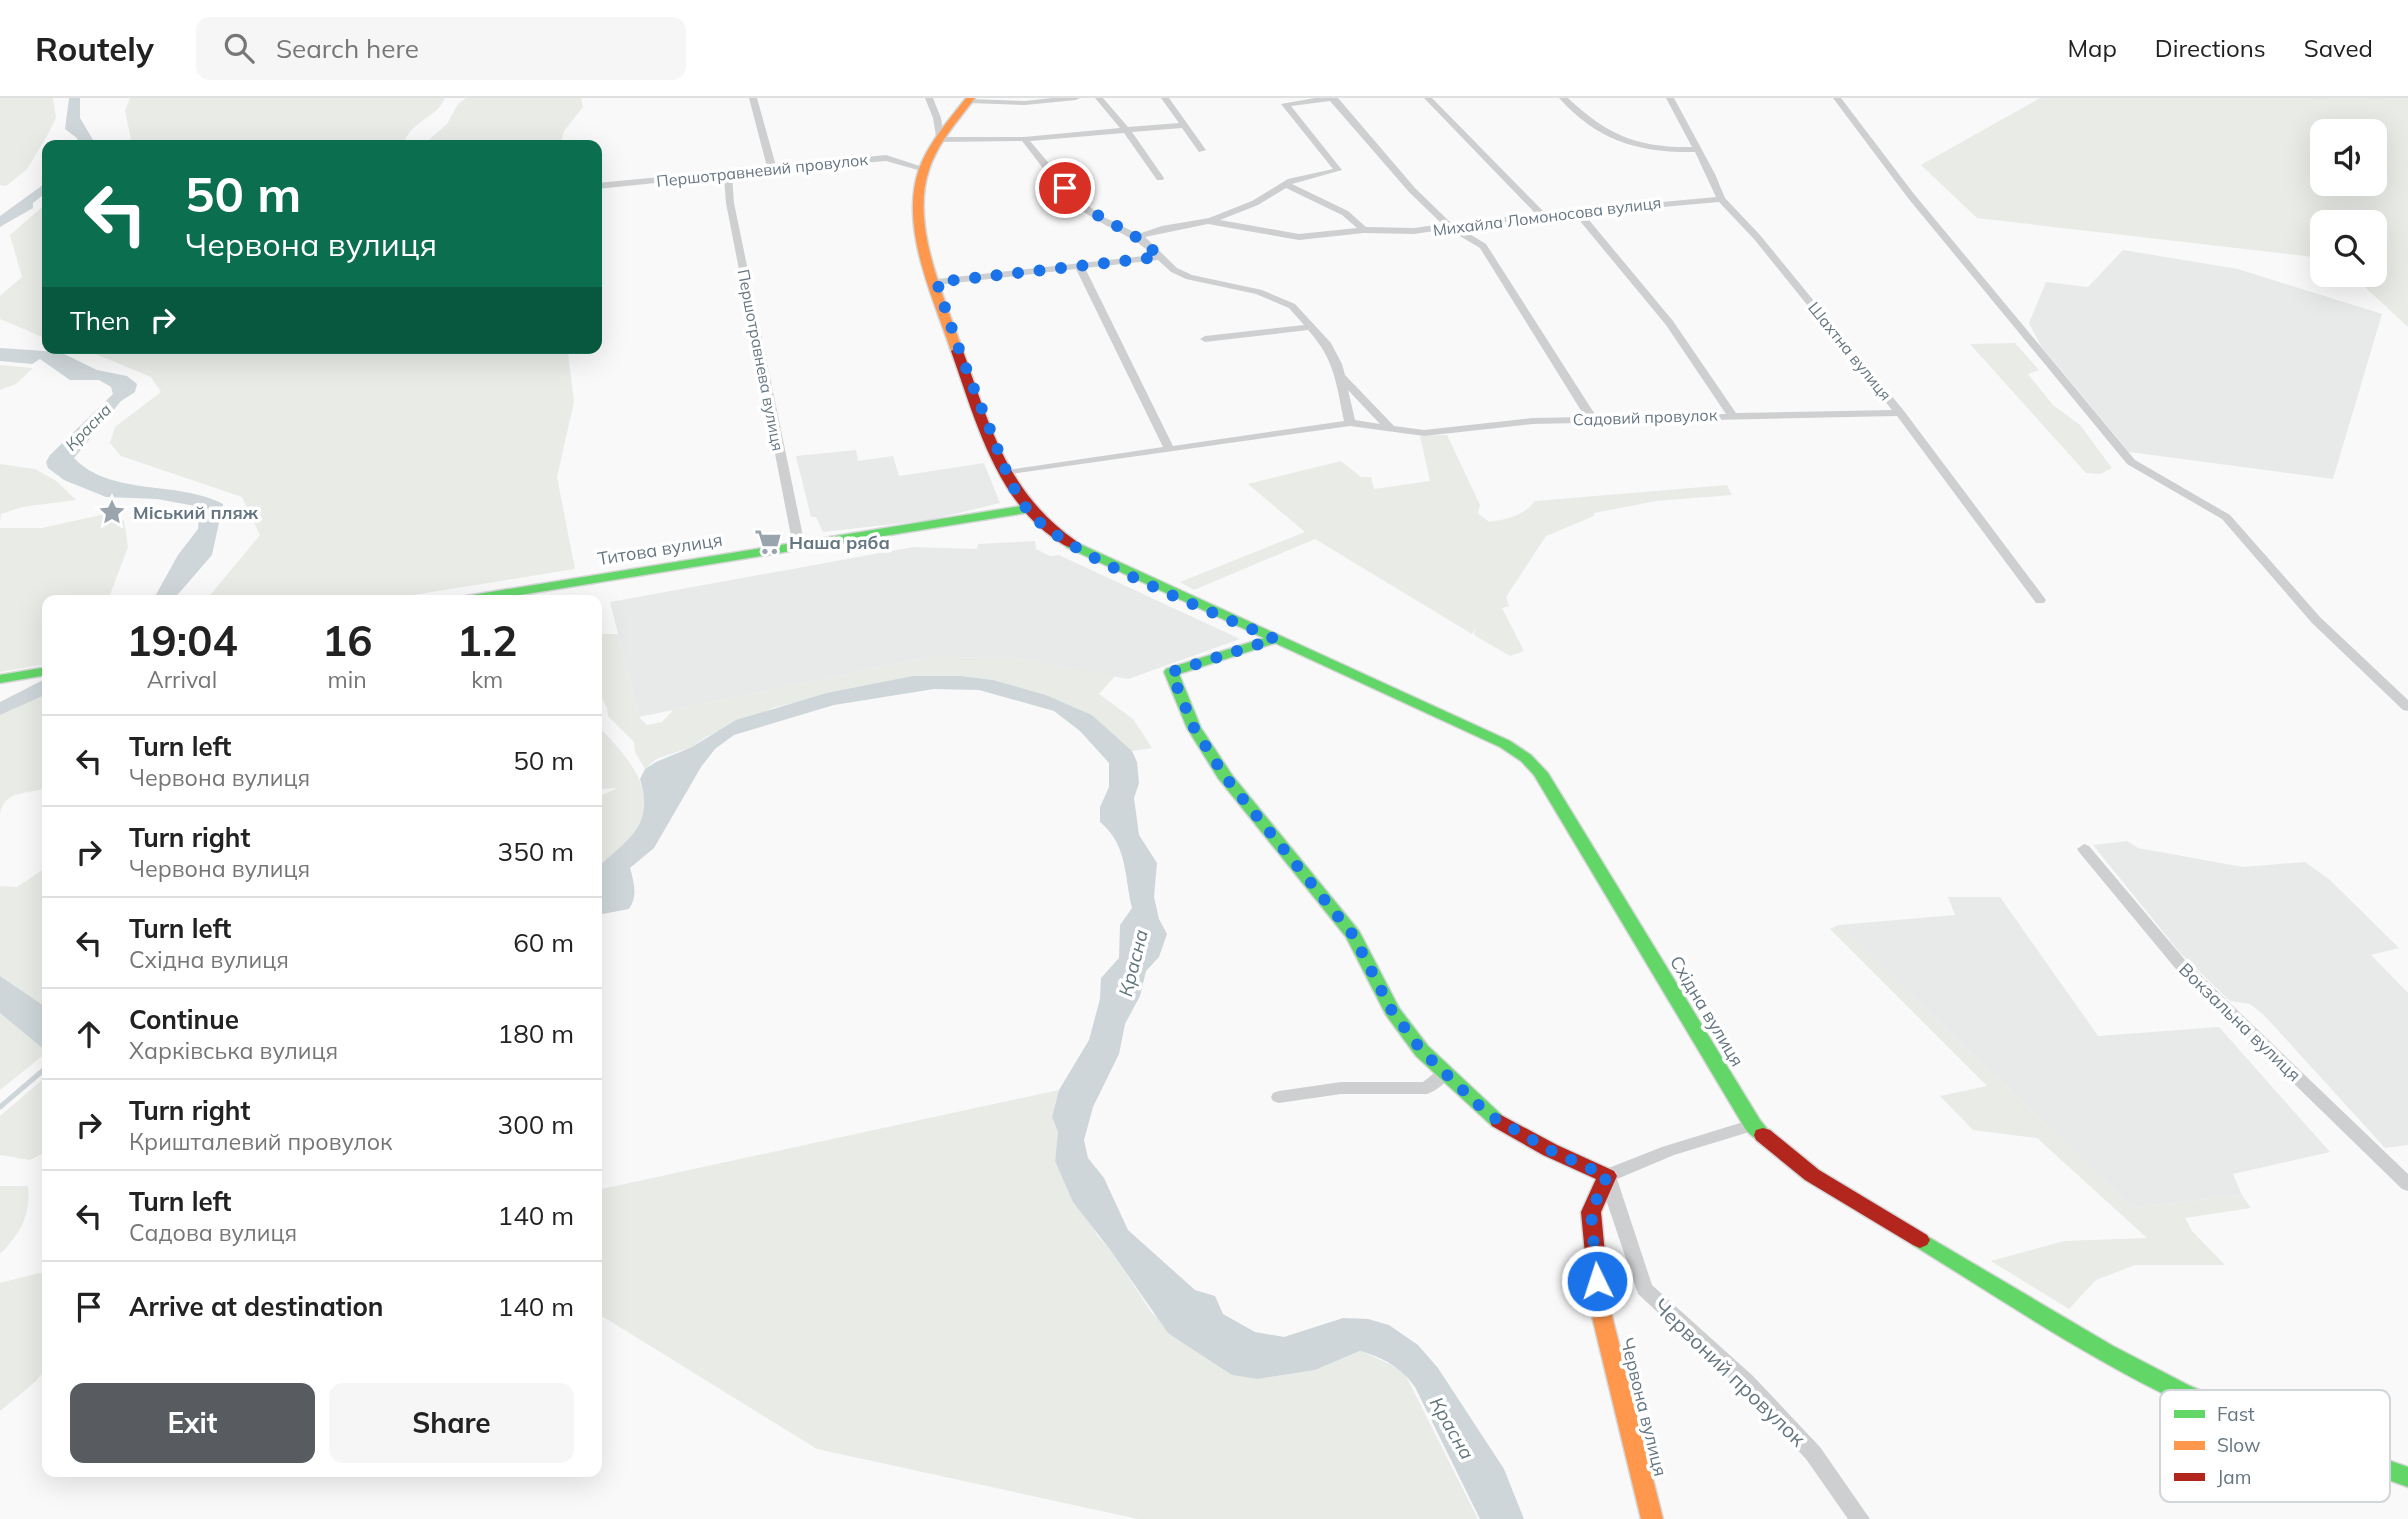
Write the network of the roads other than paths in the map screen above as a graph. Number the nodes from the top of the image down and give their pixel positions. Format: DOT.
graph roads {
  1 [pos="752,98"];
  2 [pos="929,98"];
  3 [pos="1076,98"];
  4 [pos="1099,98"];
  5 [pos="1165,98"];
  6 [pos="1333,98"];
  7 [pos="1428,98"];
  8 [pos="1563,98"];
  9 [pos="1670,98"];
  10 [pos="1837,98"];
  11 [pos="969,99"];
  12 [pos="1183,125"];
  13 [pos="1127,131"];
  14 [pos="1024,139"];
  15 [pos="940,140"];
  16 [pos="1698,149"];
  17 [pos="1202,150"];
  18 [pos="772,169"];
  19 [pos="925,169"];
  20 [pos="729,173"];
  21 [pos="1160,178"];
  22 [pos="1286,184"];
  23 [pos="602,186"];
  24 [pos="1721,199"];
  25 [pos="1577,212"];
  26 [pos="1542,215"];
  27 [pos="1208,221"];
  28 [pos="1449,226"];
  29 [pos="1369,231"];
  30 [pos="1136,237"];
  31 [pos="1159,257"];
  32 [pos="1080,268"];
  33 [pos="937,282"];
  34 [pos="1311,327"];
  35 [pos="1205,339"];
  36 [pos="1341,377"];
  37 [pos="1900,413"];
  38 [pos="1732,415"];
  39 [pos="1592,419"];
  40 [pos="1350,424"];
  41 [pos="1391,429"];
  42 [pos="1169,448"];
  43 [pos="1007,472"];
  44 [pos="1027,509"];
  45 [pos="799,546"];
  46 [pos="497,595"];
  47 [pos="2040,600"];
  48 [pos="1275,639"];
  49 [pos="42,672"];
  50 [pos="0,679"];
  51 [pos="2408,706"];
  52 [pos="2084,849"];
  53 [pos="1444,1074"];
  54 [pos="1279,1097"];
  55 [pos="1753,1125"];
  56 [pos="1607,1176"];
  57 [pos="2408,1184"];
  58 [pos="2178,1390"];
  59 [pos="2390,1470"];
  60 [pos="2408,1477"];
  61 [pos="1652,1519"];
  62 [pos="1860,1519"];
  1 -- 18 [label="street"];
  2 -- 15 [label="street"];
  3 -- 11 [label="street"];
  4 -- 13 [label="street"];
  5 -- 12 [label="street"];
  6 -- 22 [label="street"];
  6 -- 28 [label="street"];
  7 -- 26 [label="street"];
  8 -- 16 [label="street"];
  9 -- 16 [label="street, Шахтна вулиця"];
  10 -- 51 [label="street"];
  11 -- 15 [label="main road, Східна вулиця"];
  12 -- 13 [label="street"];
  12 -- 17 [label="street"];
  13 -- 14 [label="street"];
  13 -- 21 [label="street"];
  14 -- 15 [label="street"];
  14 -- 30 [label="street"];
  15 -- 19 [label="main road, Східна вулиця"];
  16 -- 24 [label="street, Шахтна вулиця"];
  18 -- 19 [label="street, Першотравневий провулок"];
  18 -- 20 [label="street, Першотравневий провулок"];
  19 -- 33 [label="main road, Східна вулиця"];
  20 -- 23 [label="street, Першотравневий провулок"];
  20 -- 45 [label="street, Першотравнева вулиця"];
  22 -- 27 [label="street"];
  22 -- 29 [label="street"];
  24 -- 25 [label="street, Михайла Ломоносова вулиця"];
  24 -- 37 [label="street, Шахтна вулиця"];
  25 -- 26 [label="street, Михайла Ломоносова вулиця"];
  25 -- 38 [label="street"];
  26 -- 28 [label="street, Михайла Ломоносова вулиця"];
  27 -- 29 [label="street, Михайла Ломоносова вулиця"];
  27 -- 30 [label="street"];
  28 -- 29 [label="street, Михайла Ломоносова вулиця"];
  28 -- 39 [label="street"];
  30 -- 31 [label="street"];
  31 -- 32 [label="street"];
  31 -- 34 [label="street"];
  32 -- 33 [label="street"];
  32 -- 42 [label="street"];
  33 -- 43 [label="main road, Східна вулиця"];
  34 -- 35 [label="street"];
  34 -- 36 [label="street"];
  36 -- 40 [label="street"];
  36 -- 41 [label="street"];
  37 -- 38 [label="street, Садовий провулок"];
  37 -- 47 [label="street, Шахтна вулиця"];
  38 -- 39 [label="street, Садовий провулок"];
  39 -- 41 [label="street, Садовий провулок"];
  40 -- 41 [label="street, Садовий провулок"];
  40 -- 42 [label="street"];
  42 -- 43 [label="street"];
  43 -- 44 [label="main road, Східна вулиця"];
  44 -- 45 [label="main road, Титова вулиця"];
  44 -- 48 [label="main road, Східна вулиця"];
  45 -- 46 [label="main road, Титова вулиця"];
  48 -- 53 [label="main road"];
  48 -- 55 [label="main road, Східна вулиця"];
  49 -- 50 [label="main road"];
  52 -- 57 [label="street, Вокзальна вулиця"];
  53 -- 54 [label="street"];
  53 -- 56 [label="main road"];
  55 -- 56 [label="street"];
  55 -- 58 [label="main road, Східна вулиця"];
  56 -- 61 [label="main road, Червона вулиця"];
  56 -- 62 [label="street, Червоний провулок"];
  59 -- 60 [label="main road, Східна вулиця"];
}
